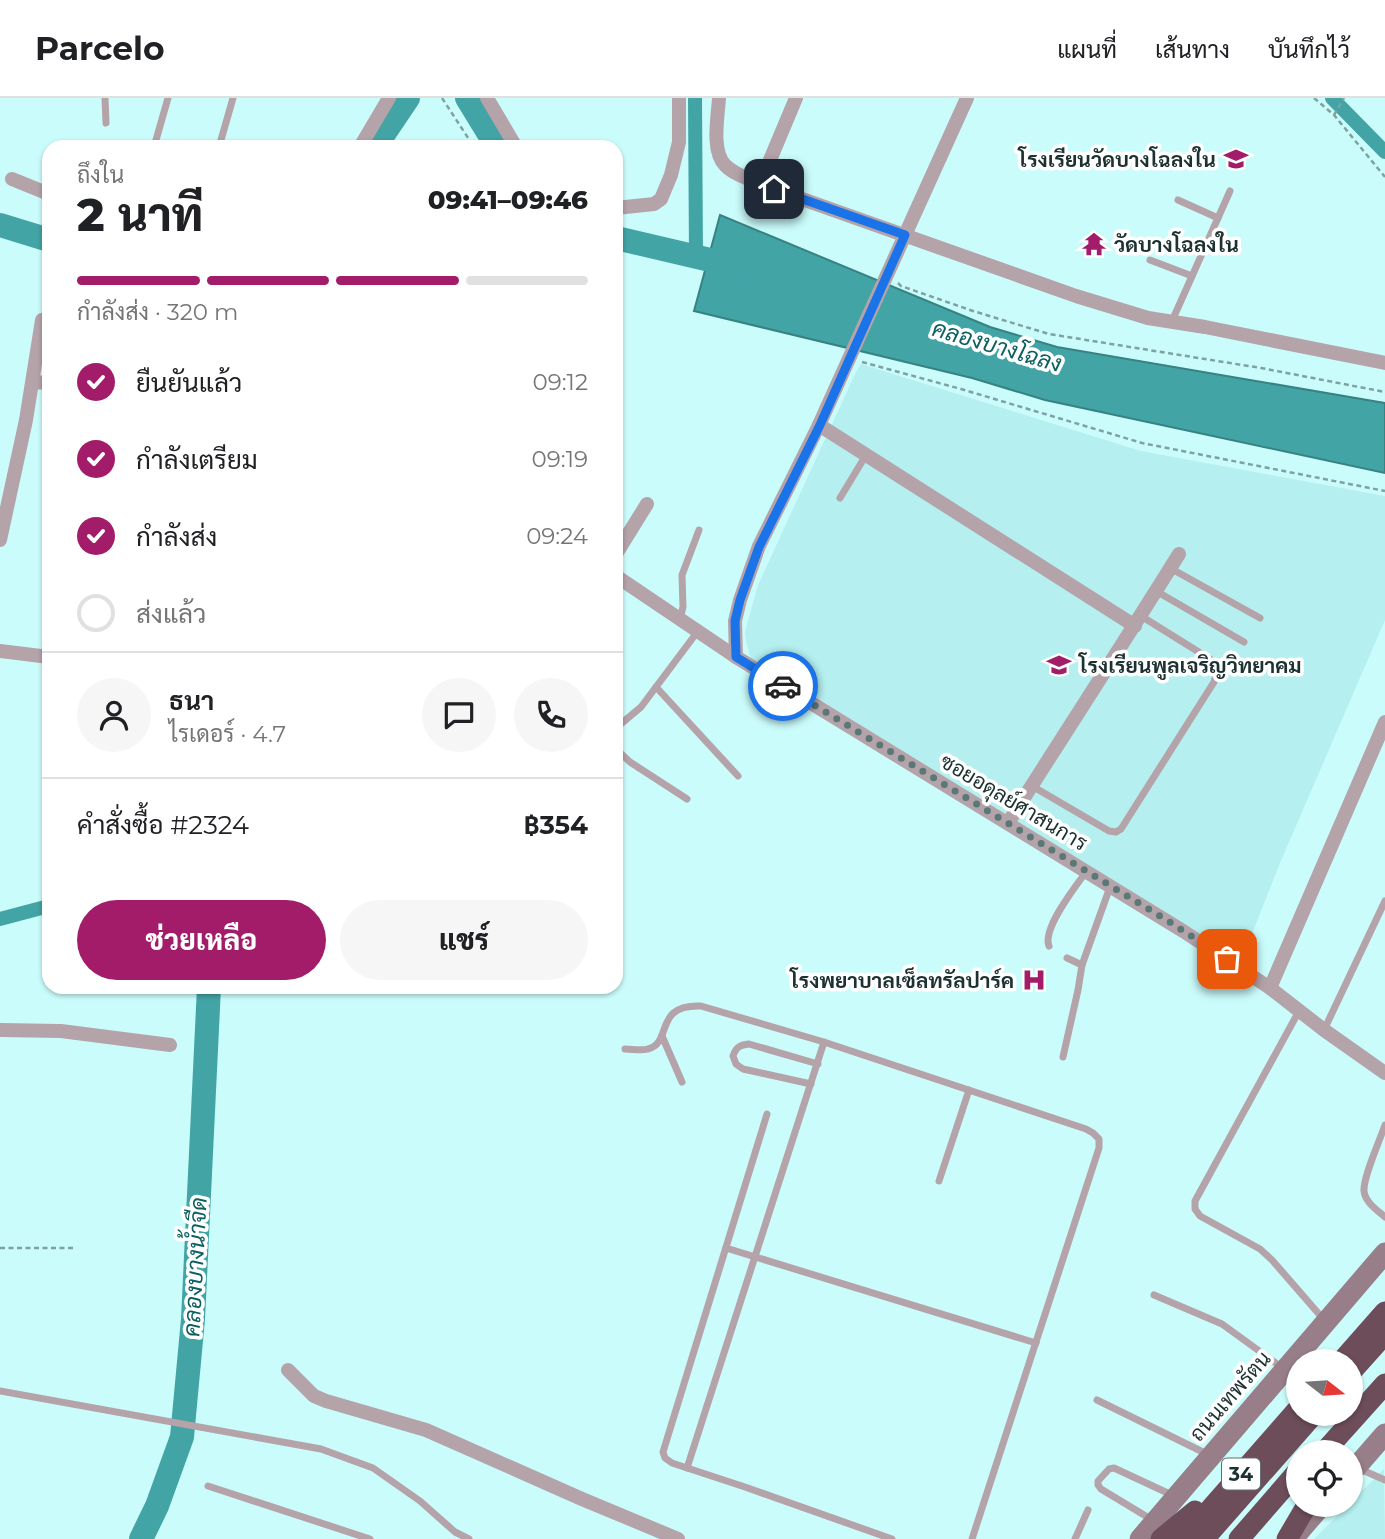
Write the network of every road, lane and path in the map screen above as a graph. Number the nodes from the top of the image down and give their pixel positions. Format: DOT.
graph roads {
  1 [pos="105,98"];
  2 [pos="168,98"];
  3 [pos="233,98"];
  4 [pos="389,98"];
  5 [pos="442,98"];
  6 [pos="487,98"];
  7 [pos="679,98"];
  8 [pos="719,98"];
  9 [pos="796,98"];
  10 [pos="967,98"];
  11 [pos="1314,98"];
  12 [pos="1344,98"];
  13 [pos="1334,115"];
  14 [pos="106,122"];
  15 [pos="155,140"];
  16 [pos="221,140"];
  17 [pos="364,140"];
  18 [pos="469,140"];
  19 [pos="512,140"];
  20 [pos="1385,177"];
  21 [pos="12,180"];
  22 [pos="760,184"];
  23 [pos="42,191"];
  24 [pos="1230,191"];
  25 [pos="1178,200"];
  26 [pos="623,207"];
  27 [pos="1218,218"];
  28 [pos="905,235"];
  29 [pos="1150,260"];
  30 [pos="887,273"];
  31 [pos="1192,276"];
  32 [pos="42,320"];
  33 [pos="1171,322"];
  34 [pos="848,363"];
  35 [pos="1385,363"];
  36 [pos="33,382"];
  37 [pos="42,383"];
  38 [pos="1385,392"];
  39 [pos="820,425"];
  40 [pos="866,455"];
  41 [pos="1385,491"];
  42 [pos="840,498"];
  43 [pos="647,504"];
  44 [pos="699,530"];
  45 [pos="0,540"];
  46 [pos="623,545"];
  47 [pos="1179,554"];
  48 [pos="1170,568"];
  49 [pos="623,581"];
  50 [pos="1155,590"];
  51 [pos="1260,618"];
  52 [pos="680,619"];
  53 [pos="1138,621"];
  54 [pos="698,631"];
  55 [pos="1244,642"];
  56 [pos="0,651"];
  57 [pos="42,656"];
  58 [pos="736,657"];
  59 [pos="656,687"];
  60 [pos="623,722"];
  61 [pos="1385,722"];
  62 [pos="623,756"];
  63 [pos="738,776"];
  64 [pos="1032,786"];
  65 [pos="687,799"];
  66 [pos="1008,823"];
  67 [pos="1086,871"];
  68 [pos="1111,886"];
  69 [pos="1385,901"];
  70 [pos="1049,946"];
  71 [pos="1067,958"];
  72 [pos="1082,965"];
  73 [pos="1270,988"];
  74 [pos="1299,1011"];
  75 [pos="0,1030"];
  76 [pos="1324,1030"];
  77 [pos="662,1036"];
  78 [pos="824,1042"];
  79 [pos="170,1045"];
  80 [pos="625,1049"];
  81 [pos="1063,1057"];
  82 [pos="818,1063"];
  83 [pos="1385,1073"];
  84 [pos="682,1082"];
  85 [pos="811,1084"];
  86 [pos="969,1090"];
  87 [pos="766,1114"];
  88 [pos="1385,1125"];
  89 [pos="939,1181"];
  90 [pos="1385,1217"];
  91 [pos="0,1248"];
  92 [pos="76,1248"];
  93 [pos="726,1248"];
  94 [pos="1385,1253"];
  95 [pos="756,1257"];
  96 [pos="1154,1295"];
  97 [pos="1385,1312"];
  98 [pos="1326,1322"];
  99 [pos="1385,1334"];
  100 [pos="1036,1343"];
  101 [pos="1352,1349"];
  102 [pos="1363,1359"];
  103 [pos="288,1370"];
  104 [pos="1285,1370"];
  105 [pos="1385,1374"];
  106 [pos="1385,1384"];
  107 [pos="0,1391"];
  108 [pos="1097,1400"];
  109 [pos="1363,1401"];
  110 [pos="1363,1404"];
  111 [pos="1286,1423"];
  112 [pos="1303,1426"];
  113 [pos="1340,1426"];
  114 [pos="1344,1426"];
  115 [pos="1383,1438"];
  116 [pos="1327,1440"];
  117 [pos="1333,1440"];
  118 [pos="1211,1456"];
  119 [pos="1363,1459"];
  120 [pos="687,1468"];
  121 [pos="1246,1469"];
  122 [pos="1363,1473"];
  123 [pos="1385,1480"];
  124 [pos="1286,1485"];
  125 [pos="208,1486"];
  126 [pos="1286,1496"];
  127 [pos="1176,1497"];
  128 [pos="1088,1510"];
  129 [pos="1301,1517"];
  130 [pos="1311,1517"];
  131 [pos="1158,1530"];
  132 [pos="370,1539"];
  133 [pos="469,1539"];
  134 [pos="678,1539"];
  135 [pos="892,1539"];
  136 [pos="972,1539"];
  137 [pos="1075,1539"];
  138 [pos="1140,1539"];
  139 [pos="1184,1539"];
  140 [pos="1204,1539"];
  141 [pos="1239,1539"];
  142 [pos="1248,1539"];
  143 [pos="1290,1539"];
  1 -- 14 [label="lane"];
  2 -- 15 [label="lane"];
  3 -- 16 [label="lane"];
  4 -- 17 [label="street"];
  5 -- 18 [label="path"];
  6 -- 19 [label="street"];
  7 -- 26 [label="street"];
  8 -- 22 [label="street"];
  9 -- 22 [label="street"];
  10 -- 28 [label="street"];
  11 -- 13 [label="path"];
  12 -- 13 [label="path"];
  13 -- 20 [label="path"];
  21 -- 23 [label="street"];
  22 -- 28 [label="street"];
  24 -- 27 [label="lane"];
  25 -- 27 [label="lane"];
  27 -- 31 [label="lane"];
  28 -- 30 [label="street"];
  28 -- 33 [label="street"];
  29 -- 31 [label="lane"];
  30 -- 34 [label="street"];
  30 -- 38 [label="path"];
  31 -- 33 [label="lane"];
  32 -- 36 [label="street"];
  33 -- 35 [label="street"];
  34 -- 39 [label="street"];
  34 -- 41 [label="path"];
  36 -- 37 [label="street"];
  36 -- 45 [label="street"];
  39 -- 40 [label="street"];
  39 -- 58 [label="street"];
  40 -- 42 [label="lane"];
  40 -- 53 [label="street"];
  43 -- 46 [label="street"];
  44 -- 52 [label="lane"];
  47 -- 48 [label="street"];
  48 -- 50 [label="street"];
  48 -- 51 [label="lane"];
  49 -- 52 [label="street, ซอยอดุลย์ศาสนการ"];
  50 -- 53 [label="street"];
  50 -- 55 [label="lane"];
  52 -- 54 [label="street, ซอยอดุลย์ศาสนการ"];
  53 -- 64 [label="street"];
  53 -- 64 [label="lane"];
  54 -- 58 [label="street, ซอยอดุลย์ศาสนการ"];
  54 -- 59 [label="lane"];
  56 -- 57 [label="street"];
  58 -- 66 [label="street, ซอยอดุลย์ศาสนการ"];
  59 -- 60 [label="lane"];
  59 -- 63 [label="lane"];
  61 -- 73 [label="street"];
  62 -- 65 [label="lane"];
  64 -- 66 [label="street"];
  66 -- 67 [label="street, ซอยอดุลย์ศาสนการ"];
  67 -- 68 [label="street, ซอยอดุลย์ศาสนการ"];
  67 -- 70 [label="lane"];
  68 -- 72 [label="lane"];
  68 -- 73 [label="street, ซอยอดุลย์ศาสนการ"];
  69 -- 76 [label="lane"];
  71 -- 72 [label="lane"];
  72 -- 81 [label="lane"];
  73 -- 74 [label="street, ซอยอดุลย์ศาสนการ"];
  74 -- 76 [label="street, ซอยอดุลย์ศาสนการ"];
  74 -- 98 [label="lane"];
  75 -- 79 [label="street"];
  76 -- 83 [label="street, ซอยอดุลย์ศาสนการ"];
  77 -- 78 [label="lane"];
  77 -- 80 [label="lane"];
  77 -- 84 [label="lane"];
  78 -- 82 [label="lane"];
  78 -- 86 [label="lane"];
  82 -- 85 [label="lane"];
  82 -- 85 [label="lane"];
  85 -- 95 [label="lane"];
  86 -- 89 [label="lane"];
  86 -- 100 [label="lane"];
  87 -- 93 [label="lane"];
  88 -- 90 [label="lane"];
  91 -- 92 [label="path"];
  93 -- 95 [label="lane"];
  93 -- 120 [label="lane"];
  94 -- 98 [label="main road, ถนนเทพรัตน / 34"];
  95 -- 100 [label="lane"];
  95 -- 120 [label="lane"];
  96 -- 104 [label="lane"];
  97 -- 101 [label="highway"];
  98 -- 104 [label="main road, ถนนเทพรัตน / 34"];
  99 -- 102 [label="highway"];
  100 -- 136 [label="lane"];
  103 -- 134 [label="street"];
  104 -- 118 [label="main road, ถนนเทพรัตน / 34"];
  105 -- 109 [label="highway"];
  106 -- 110 [label="highway"];
  107 -- 133 [label="lane"];
  108 -- 118 [label="lane"];
  111 -- 121 [label="highway, 34"];
  112 -- 140 [label="highway"];
  113 -- 116 [label="highway"];
  114 -- 117 [label="highway"];
  115 -- 119 [label="main road"];
  118 -- 127 [label="main road, ถนนเทพรัตน / 34"];
  120 -- 135 [label="lane"];
  121 -- 131 [label="highway"];
  121 -- 139 [label="highway, 34"];
  122 -- 123 [label="lane"];
  124 -- 141 [label="highway"];
  125 -- 132 [label="lane"];
  126 -- 142 [label="highway, 34"];
  127 -- 131 [label="main road, ถนนเทพรัตน / 34"];
  127 -- 131 [label="lane"];
  128 -- 137 [label="lane"];
  129 -- 143 [label="highway"];
  130 -- 143 [label="main road"];
  131 -- 138 [label="main road, ถนนเทพรัตน / 34"];
}
